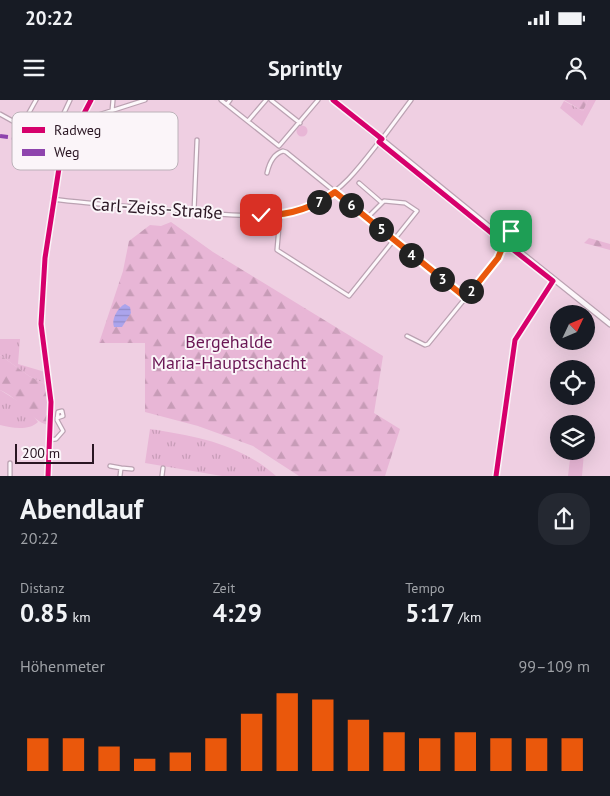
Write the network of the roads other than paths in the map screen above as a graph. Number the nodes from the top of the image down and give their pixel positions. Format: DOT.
graph roads {
  1 [pos="36,100"];
  2 [pos="70,100"];
  3 [pos="91,100"];
  4 [pos="113,100"];
  5 [pos="144,100"];
  6 [pos="221,100"];
  7 [pos="230,100"];
  8 [pos="266,100"];
  9 [pos="271,100"];
  10 [pos="318,100"];
  11 [pos="333,100"];
  12 [pos="411,100"];
  13 [pos="227,104"];
  14 [pos="112,111"];
  15 [pos="29,112"];
  16 [pos="64,112"];
  17 [pos="85,112"];
  18 [pos="108,112"];
  19 [pos="0,114"];
  20 [pos="12,121"];
  21 [pos="248,121"];
  22 [pos="300,123"];
  23 [pos="197,140"];
  24 [pos="381,141"];
  25 [pos="59,170"];
  26 [pos="267,173"];
  27 [pos="358,183"];
  28 [pos="335,192"];
  29 [pos="53,199"];
  30 [pos="381,202"];
  31 [pos="194,212"];
  32 [pos="280,215"];
  33 [pos="368,218"];
  34 [pos="517,220"];
  35 [pos="509,234"];
  36 [pos="499,235"];
  37 [pos="395,240"];
  38 [pos="510,244"];
  39 [pos="503,246"];
  40 [pos="466,298"];
  41 [pos="610,324"];
  42 [pos="407,336"];
  43 [pos="57,418"];
  44 [pos="49,440"];
  45 [pos="10,463"];
  46 [pos="110,466"];
  47 [pos="121,468"];
  48 [pos="163,468"];
  49 [pos="132,469"];
  50 [pos="10,476"];
  51 [pos="48,476"];
  52 [pos="120,476"];
  53 [pos="162,476"];
  1 -- 15 [label="street"];
  2 -- 16 [label="street"];
  3 -- 17 [label="street"];
  4 -- 14 [label="street"];
  5 -- 14 [label="street"];
  6 -- 13 [label="street"];
  7 -- 13 [label="street"];
  8 -- 21 [label="street"];
  9 -- 22 [label="street"];
  10 -- 22 [label="street"];
  11 -- 24 [label="main road"];
  12 -- 24 [label="street, Carl-Zeiss-Straße"];
  13 -- 21 [label="street"];
  14 -- 18 [label="street"];
  19 -- 20 [label="street"];
  21 -- 22 [label="street"];
  23 -- 31 [label="street"];
  24 -- 28 [label="street, Carl-Zeiss-Straße"];
  24 -- 36 [label="main road"];
  25 -- 29 [label="street"];
  26 -- 28 [label="street"];
  27 -- 30 [label="street"];
  28 -- 32 [label="street, Carl-Zeiss-Straße"];
  28 -- 33 [label="street"];
  29 -- 31 [label="street, Carl-Zeiss-Straße"];
  29 -- 44 [label="street"];
  30 -- 33 [label="street"];
  30 -- 37 [label="street"];
  31 -- 32 [label="street, Carl-Zeiss-Straße"];
  32 -- 37 [label="street"];
  33 -- 37 [label="street"];
  34 -- 35 [label="street"];
  35 -- 36 [label="main road"];
  35 -- 38 [label="main road"];
  36 -- 39 [label="main road"];
  37 -- 40 [label="street"];
  38 -- 39 [label="main road"];
  38 -- 41 [label="main road"];
  39 -- 40 [label="street"];
  40 -- 42 [label="street"];
  43 -- 44 [label="street"];
  44 -- 51 [label="street"];
  45 -- 50 [label="street"];
  46 -- 47 [label="street"];
  47 -- 49 [label="street"];
  47 -- 52 [label="street"];
  48 -- 53 [label="street"];
}
